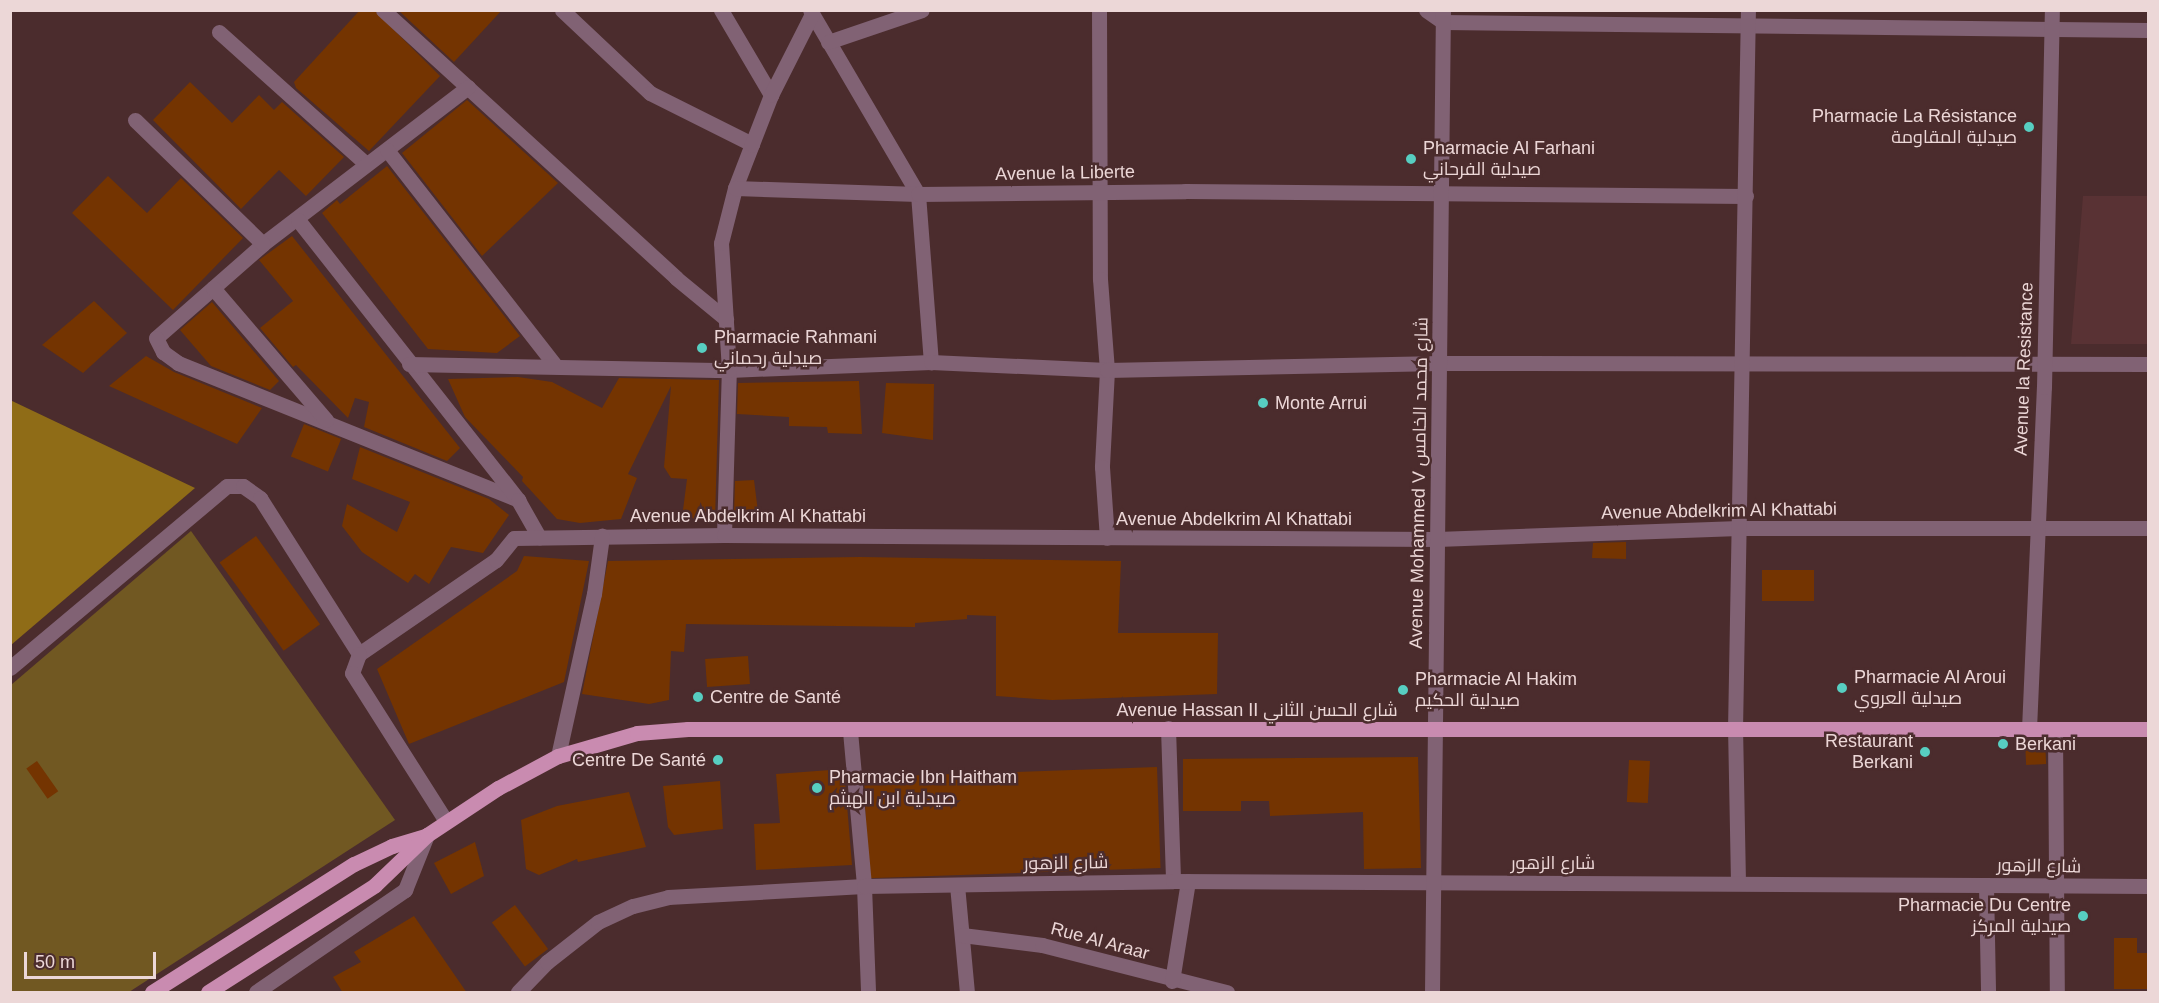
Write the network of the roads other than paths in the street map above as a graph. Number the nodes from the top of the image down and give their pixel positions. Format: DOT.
graph roads {
  1 [pos="382,10"];
  2 [pos="562,10"];
  3 [pos="721,10"];
  4 [pos="922,10"];
  5 [pos="1099,10"];
  6 [pos="1425,10"];
  7 [pos="1748,10"];
  8 [pos="2052,10"];
  9 [pos="811,12"];
  10 [pos="1443,16"];
  11 [pos="1748,28"];
  12 [pos="2052,29"];
  13 [pos="2148,30"];
  14 [pos="219,32"];
  15 [pos="828,42"];
  16 [pos="468,87"];
  17 [pos="771,95"];
  18 [pos="135,120"];
  19 [pos="752,144"];
  20 [pos="387,150"];
  21 [pos="366,165"];
  22 [pos="735,188"];
  23 [pos="1101,191"];
  24 [pos="1444,192"];
  25 [pos="918,194"];
  26 [pos="1746,196"];
  27 [pos="298,220"];
  28 [pos="263,244"];
  29 [pos="213,288"];
  30 [pos="726,319"];
  31 [pos="931,362"];
  32 [pos="2045,362"];
  33 [pos="1440,363"];
  34 [pos="1740,363"];
  35 [pos="409,364"];
  36 [pos="554,364"];
  37 [pos="2148,364"];
  38 [pos="729,370"];
  39 [pos="1107,370"];
  40 [pos="328,422"];
  41 [pos="518,500"];
  42 [pos="2038,527"];
  43 [pos="1739,528"];
  44 [pos="2148,528"];
  45 [pos="724,535"];
  46 [pos="602,536"];
  47 [pos="539,537"];
  48 [pos="1107,538"];
  49 [pos="1437,539"];
  50 [pos="359,654"];
  51 [pos="10,668"];
  52 [pos="1168,728"];
  53 [pos="2029,729"];
  54 [pos="2055,729"];
  55 [pos="2148,729"];
  56 [pos="1435,730"];
  57 [pos="1735,730"];
  58 [pos="850,731"];
  59 [pos="558,756"];
  60 [pos="446,821"];
  61 [pos="427,835"];
  62 [pos="1181,881"];
  63 [pos="1435,882"];
  64 [pos="1738,882"];
  65 [pos="957,885"];
  66 [pos="1986,885"];
  67 [pos="864,886"];
  68 [pos="2056,886"];
  69 [pos="2148,886"];
  70 [pos="962,935"];
  71 [pos="1162,984"];
  72 [pos="152,993"];
  73 [pos="208,993"];
  74 [pos="256,993"];
  75 [pos="518,993"];
  76 [pos="868,993"];
  77 [pos="967,993"];
  78 [pos="1227,993"];
  79 [pos="1432,993"];
  80 [pos="1988,993"];
  81 [pos="2057,993"];
  1 -- 16 [label="street"];
  2 -- 19 [label="street"];
  3 -- 17 [label="street"];
  4 -- 15 [label="street"];
  5 -- 23 [label="street"];
  6 -- 10 [label="street"];
  7 -- 11 [label="street"];
  8 -- 12 [label="street, Avenue la Resistance"];
  9 -- 15 [label="street"];
  9 -- 17 [label="street"];
  10 -- 11 [label="street"];
  10 -- 24 [label="street, Avenue Mohammed V شارع محمد الخامس"];
  11 -- 12 [label="street"];
  11 -- 26 [label="street"];
  12 -- 13 [label="street"];
  12 -- 32 [label="street, Avenue la Resistance"];
  14 -- 21 [label="street"];
  15 -- 25 [label="street"];
  16 -- 20 [label="street"];
  16 -- 30 [label="street"];
  17 -- 19 [label="street"];
  18 -- 28 [label="street"];
  19 -- 22 [label="street"];
  20 -- 21 [label="street"];
  20 -- 36 [label="street"];
  21 -- 27 [label="street"];
  22 -- 25 [label="street, Avenue la Liberte"];
  22 -- 30 [label="street"];
  23 -- 24 [label="street, Avenue la Liberte"];
  23 -- 25 [label="street, Avenue la Liberte"];
  23 -- 39 [label="street"];
  24 -- 26 [label="street, Avenue la Liberte"];
  24 -- 33 [label="street, Avenue Mohammed V شارع محمد الخامس"];
  25 -- 31 [label="street"];
  26 -- 34 [label="street"];
  27 -- 28 [label="street"];
  27 -- 35 [label="street"];
  28 -- 29 [label="street"];
  29 -- 40 [label="street"];
  29 -- 40 [label="street"];
  30 -- 38 [label="street"];
  31 -- 38 [label="street"];
  31 -- 39 [label="street"];
  32 -- 34 [label="street"];
  32 -- 37 [label="street"];
  32 -- 42 [label="street, Avenue la Resistance"];
  33 -- 34 [label="street"];
  33 -- 39 [label="street"];
  33 -- 49 [label="street, Avenue Mohammed V شارع محمد الخامس"];
  34 -- 43 [label="street"];
  35 -- 36 [label="street"];
  35 -- 41 [label="street"];
  36 -- 38 [label="street"];
  38 -- 45 [label="street"];
  39 -- 48 [label="street"];
  40 -- 41 [label="street"];
  41 -- 47 [label="street"];
  42 -- 43 [label="street, Avenue Abdelkrim Al Khattabi"];
  42 -- 44 [label="street, Avenue Abdelkrim Al Khattabi"];
  42 -- 53 [label="street, Avenue la Resistance"];
  43 -- 49 [label="street, Avenue Abdelkrim Al Khattabi"];
  43 -- 57 [label="street"];
  45 -- 46 [label="street, Avenue Abdelkrim Al Khattabi"];
  45 -- 48 [label="street, Avenue Abdelkrim Al Khattabi"];
  46 -- 47 [label="street, Avenue Abdelkrim Al Khattabi"];
  46 -- 59 [label="street"];
  47 -- 50 [label="street, Avenue Abdelkrim Al Khattabi"];
  48 -- 49 [label="street, Avenue Abdelkrim Al Khattabi"];
  49 -- 56 [label="street, Avenue Mohammed V شارع محمد الخامس"];
  50 -- 51 [label="street"];
  50 -- 60 [label="street"];
  52 -- 56 [label="main road, Avenue Hassan II شارع الحسن الثاني"];
  52 -- 58 [label="main road, Avenue Hassan II شارع الحسن الثاني"];
  52 -- 62 [label="street"];
  53 -- 54 [label="main road, Avenue Hassan II شارع الحسن الثاني"];
  53 -- 57 [label="main road, Avenue Hassan II شارع الحسن الثاني"];
  54 -- 55 [label="main road, Avenue Hassan II شارع الحسن الثاني"];
  54 -- 68 [label="street"];
  56 -- 57 [label="main road, Avenue Hassan II شارع الحسن الثاني"];
  56 -- 63 [label="street, Avenue Mohammed V شارع محمد الخامس"];
  57 -- 64 [label="street"];
  58 -- 59 [label="main road, Avenue Hassan II شارع الحسن الثاني"];
  58 -- 67 [label="street"];
  59 -- 60 [label="main road, Avenue Hassan II شارع الحسن الثاني"];
  60 -- 61 [label="main road, Avenue Hassan II شارع الحسن الثاني"];
  61 -- 72 [label="main road, Avenue Hassan II شارع الحسن الثاني"];
  61 -- 73 [label="main road, Avenue Hassan II شارع الحسن الثاني"];
  61 -- 74 [label="street"];
  62 -- 63 [label="street, شارع الزهور"];
  62 -- 65 [label="street, شارع الزهور"];
  62 -- 71 [label="street"];
  63 -- 64 [label="street, شارع الزهور"];
  63 -- 79 [label="street, Avenue Mohammed V شارع محمد الخامس"];
  64 -- 66 [label="street, شارع الزهور"];
  65 -- 67 [label="street, شارع الزهور"];
  65 -- 70 [label="street"];
  66 -- 68 [label="street, شارع الزهور"];
  66 -- 80 [label="street"];
  67 -- 75 [label="street, شارع الزهور"];
  67 -- 76 [label="street"];
  68 -- 69 [label="street, شارع الزهور"];
  68 -- 81 [label="street"];
  70 -- 71 [label="street, Rue Al Araar"];
  70 -- 77 [label="street"];
  71 -- 78 [label="street, Rue Al Araar"];
}
